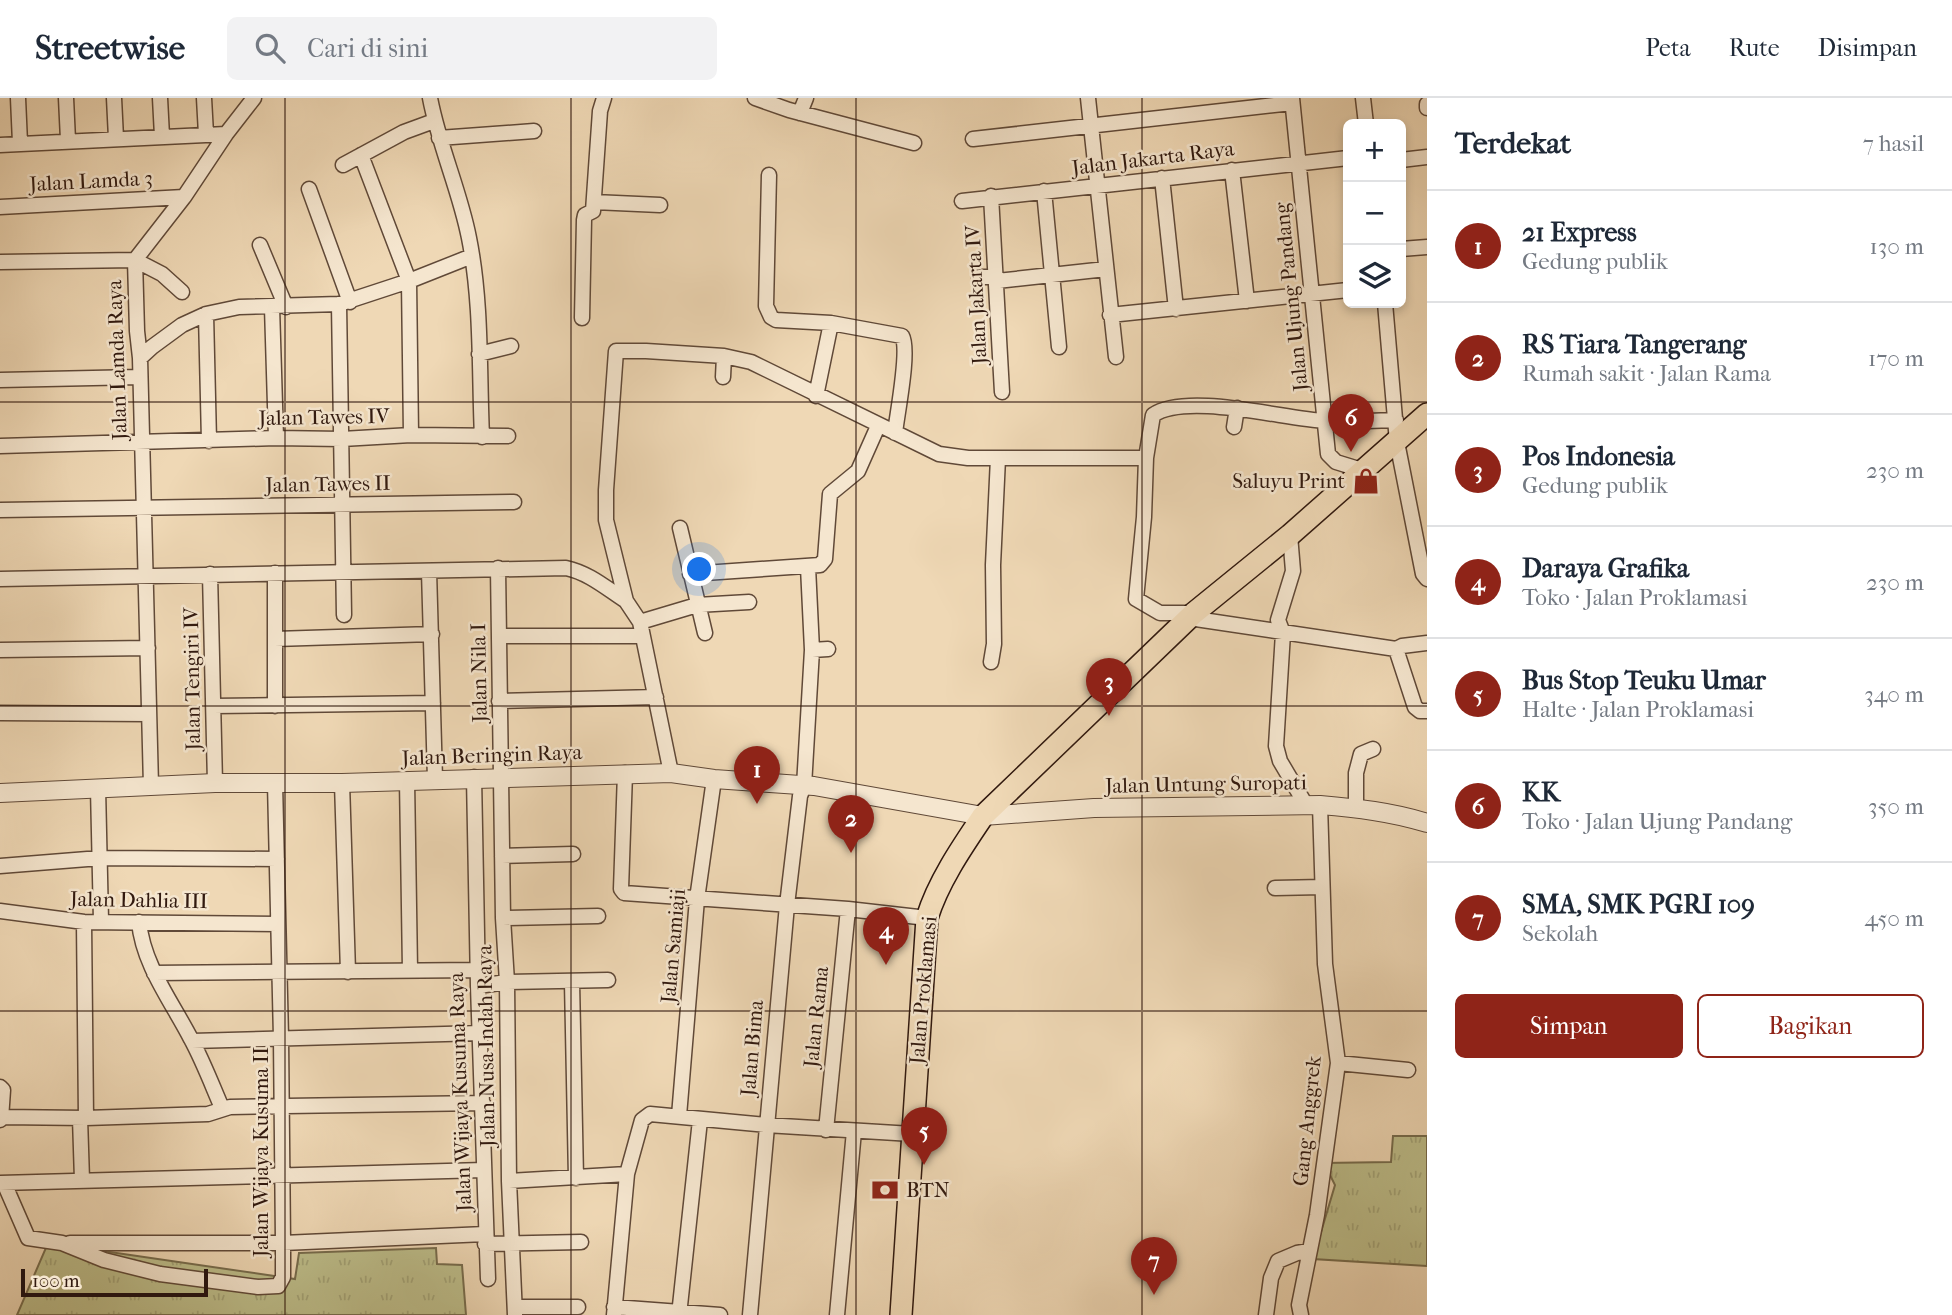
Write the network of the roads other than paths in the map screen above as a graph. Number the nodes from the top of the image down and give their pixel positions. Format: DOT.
graph roads {
  1 [pos="18,98"];
  2 [pos="66,98"];
  3 [pos="114,98"];
  4 [pos="160,98"];
  5 [pos="204,98"];
  6 [pos="254,98"];
  7 [pos="430,98"];
  8 [pos="604,98"];
  9 [pos="755,98"];
  10 [pos="806,98"];
  11 [pos="1088,98"];
  12 [pos="1363,98"];
  13 [pos="1292,101"];
  14 [pos="800,113"];
  15 [pos="1365,119"];
  16 [pos="434,121"];
  17 [pos="1092,127"];
  18 [pos="534,131"];
  19 [pos="206,134"];
  20 [pos="226,134"];
  21 [pos="162,136"];
  22 [pos="116,138"];
  23 [pos="436,139"];
  24 [pos="973,139"];
  25 [pos="68,140"];
  26 [pos="20,143"];
  27 [pos="915,143"];
  28 [pos="0,145"];
  29 [pos="361,155"];
  30 [pos="1427,157"];
  31 [pos="1343,158"];
  32 [pos="1406,159"];
  33 [pos="1298,163"];
  34 [pos="343,165"];
  35 [pos="1232,170"];
  36 [pos="769,175"];
  37 [pos="1162,178"];
  38 [pos="1098,186"];
  39 [pos="309,189"];
  40 [pos="1044,191"];
  41 [pos="992,196"];
  42 [pos="184,197"];
  43 [pos="962,201"];
  44 [pos="594,202"];
  45 [pos="660,205"];
  46 [pos="0,207"];
  47 [pos="260,245"];
  48 [pos="1427,247"];
  49 [pos="1406,249"];
  50 [pos="472,256"];
  51 [pos="135,260"];
  52 [pos="0,262"];
  53 [pos="1107,269"];
  54 [pos="1052,275"];
  55 [pos="979,277"];
  56 [pos="997,279"];
  57 [pos="409,281"];
  58 [pos="1343,291"];
  59 [pos="182,292"];
  60 [pos="1311,294"];
  61 [pos="1247,301"];
  62 [pos="344,303"];
  63 [pos="279,307"];
  64 [pos="1385,308"];
  65 [pos="1176,309"];
  66 [pos="206,314"];
  67 [pos="1110,315"];
  68 [pos="582,318"];
  69 [pos="831,323"];
  70 [pos="511,346"];
  71 [pos="1059,347"];
  72 [pos="479,354"];
  73 [pos="724,356"];
  74 [pos="1115,357"];
  75 [pos="140,358"];
  76 [pos="139,377"];
  77 [pos="723,377"];
  78 [pos="0,380"];
  79 [pos="1002,392"];
  80 [pos="816,396"];
  81 [pos="1237,408"];
  82 [pos="1427,414"];
  83 [pos="1324,421"];
  84 [pos="1396,421"];
  85 [pos="878,426"];
  86 [pos="1234,428"];
  87 [pos="895,433"];
  88 [pos="411,435"];
  89 [pos="508,436"];
  90 [pos="482,437"];
  91 [pos="276,438"];
  92 [pos="342,439"];
  93 [pos="209,441"];
  94 [pos="141,442"];
  95 [pos="1397,442"];
  96 [pos="0,446"];
  97 [pos="998,458"];
  98 [pos="1146,458"];
  99 [pos="1362,470"];
  100 [pos="514,502"];
  101 [pos="344,506"];
  102 [pos="143,507"];
  103 [pos="0,510"];
  104 [pos="680,528"];
  105 [pos="1290,535"];
  106 [pos="807,567"];
  107 [pos="498,568"];
  108 [pos="343,571"];
  109 [pos="429,571"];
  110 [pos="275,573"];
  111 [pos="210,574"];
  112 [pos="690,574"];
  113 [pos="145,575"];
  114 [pos="1425,576"];
  115 [pos="0,579"];
  116 [pos="626,601"];
  117 [pos="749,602"];
  118 [pos="697,605"];
  119 [pos="344,615"];
  120 [pos="1192,615"];
  121 [pos="641,629"];
  122 [pos="705,633"];
  123 [pos="1283,633"];
  124 [pos="432,634"];
  125 [pos="499,636"];
  126 [pos="275,639"];
  127 [pos="1427,643"];
  128 [pos="148,648"];
  129 [pos="828,649"];
  130 [pos="1396,649"];
  131 [pos="0,650"];
  132 [pos="812,650"];
  133 [pos="991,662"];
  134 [pos="656,697"];
  135 [pos="499,701"];
  136 [pos="433,703"];
  137 [pos="213,706"];
  138 [pos="275,706"];
  139 [pos="1427,710"];
  140 [pos="0,713"];
  141 [pos="149,714"];
  142 [pos="1373,749"];
  143 [pos="625,773"];
  144 [pos="671,773"];
  145 [pos="474,777"];
  146 [pos="501,777"];
  147 [pos="435,779"];
  148 [pos="714,779"];
  149 [pos="407,780"];
  150 [pos="215,783"];
  151 [pos="275,783"];
  152 [pos="342,783"];
  153 [pos="151,786"];
  154 [pos="804,786"];
  155 [pos="98,788"];
  156 [pos="0,793"];
  157 [pos="1313,805"];
  158 [pos="1356,808"];
  159 [pos="983,816"];
  160 [pos="1427,823"];
  161 [pos="573,854"];
  162 [pos="502,856"];
  163 [pos="100,858"];
  164 [pos="277,859"];
  165 [pos="0,866"];
  166 [pos="1322,887"];
  167 [pos="1275,888"];
  168 [pos="697,899"];
  169 [pos="787,905"];
  170 [pos="848,909"];
  171 [pos="0,911"];
  172 [pos="598,916"];
  173 [pos="503,918"];
  174 [pos="927,918"];
  175 [pos="101,921"];
  176 [pos="84,922"];
  177 [pos="139,922"];
  178 [pos="278,924"];
  179 [pos="410,970"];
  180 [pos="478,970"];
  181 [pos="154,972"];
  182 [pos="348,972"];
  183 [pos="279,973"];
  184 [pos="608,980"];
  185 [pos="572,982"];
  186 [pos="495,984"];
  187 [pos="481,1033"];
  188 [pos="281,1038"];
  189 [pos="192,1041"];
  190 [pos="1338,1063"];
  191 [pos="1408,1070"];
  192 [pos="0,1087"];
  193 [pos="483,1104"];
  194 [pos="222,1108"];
  195 [pos="281,1108"];
  196 [pos="679,1116"];
  197 [pos="83,1118"];
  198 [pos="0,1120"];
  199 [pos="700,1120"];
  200 [pos="766,1125"];
  201 [pos="826,1129"];
  202 [pos="853,1131"];
  203 [pos="912,1134"];
  204 [pos="484,1170"];
  205 [pos="282,1174"];
  206 [pos="627,1174"];
  207 [pos="576,1178"];
  208 [pos="82,1180"];
  209 [pos="509,1181"];
  210 [pos="2,1183"];
  211 [pos="497,1242"];
  212 [pos="582,1242"];
  213 [pos="62,1243"];
  214 [pos="283,1243"];
  215 [pos="1309,1251"];
  216 [pos="488,1279"];
  217 [pos="578,1307"];
  218 [pos="515,1311"];
  219 [pos="614,1311"];
  220 [pos="679,1314"];
  221 [pos="720,1315"];
  222 [pos="750,1315"];
  223 [pos="837,1315"];
  224 [pos="901,1315"];
  225 [pos="1266,1315"];
  226 [pos="1301,1315"];
  1 -- 26 [label="street"];
  2 -- 25 [label="street"];
  3 -- 22 [label="street"];
  4 -- 21 [label="street"];
  5 -- 19 [label="street"];
  6 -- 20 [label="street, Jalan Lamda Raya"];
  7 -- 16 [label="street"];
  8 -- 44 [label="street"];
  9 -- 14 [label="street"];
  10 -- 14 [label="street"];
  11 -- 17 [label="street"];
  12 -- 15 [label="street"];
  13 -- 17 [label="street"];
  13 -- 33 [label="street, Jalan Ujung Pandang"];
  14 -- 27 [label="street"];
  16 -- 23 [label="street"];
  16 -- 29 [label="street"];
  17 -- 24 [label="street"];
  17 -- 38 [label="street"];
  18 -- 23 [label="street"];
  19 -- 20 [label="street"];
  19 -- 21 [label="street"];
  20 -- 42 [label="street, Jalan Lamda Raya"];
  21 -- 22 [label="street"];
  22 -- 25 [label="street"];
  23 -- 50 [label="street"];
  25 -- 26 [label="street"];
  26 -- 28 [label="street"];
  29 -- 34 [label="street"];
  29 -- 57 [label="street"];
  30 -- 32 [label="street"];
  31 -- 33 [label="street, Jalan Jakarta Raya"];
  33 -- 35 [label="street, Jalan Jakarta Raya"];
  33 -- 60 [label="street, Jalan Ujung Pandang"];
  35 -- 37 [label="street, Jalan Jakarta Raya"];
  35 -- 61 [label="street"];
  36 -- 69 [label="street"];
  37 -- 38 [label="street, Jalan Jakarta Raya"];
  37 -- 65 [label="street"];
  38 -- 40 [label="street, Jalan Jakarta Raya"];
  38 -- 53 [label="street"];
  39 -- 62 [label="street"];
  40 -- 41 [label="street, Jalan Jakarta Raya"];
  40 -- 54 [label="street"];
  41 -- 43 [label="street, Jalan Jakarta Raya"];
  41 -- 56 [label="street, Jalan Jakarta IV"];
  42 -- 46 [label="street, Jalan Lamda 3"];
  42 -- 51 [label="street, Jalan Lamda Raya"];
  44 -- 45 [label="street"];
  44 -- 68 [label="street"];
  47 -- 63 [label="street"];
  48 -- 49 [label="street"];
  50 -- 57 [label="street"];
  50 -- 72 [label="street"];
  51 -- 52 [label="street"];
  51 -- 59 [label="street"];
  51 -- 75 [label="street, Jalan Lamda Raya"];
  53 -- 54 [label="street"];
  53 -- 67 [label="street"];
  54 -- 56 [label="street"];
  54 -- 71 [label="street"];
  55 -- 56 [label="street"];
  56 -- 79 [label="street, Jalan Jakarta IV"];
  57 -- 62 [label="street"];
  57 -- 88 [label="street"];
  58 -- 60 [label="street"];
  60 -- 61 [label="street"];
  60 -- 83 [label="street, Jalan Ujung Pandang"];
  61 -- 65 [label="street"];
  62 -- 63 [label="street"];
  62 -- 92 [label="street"];
  63 -- 66 [label="street"];
  63 -- 91 [label="street"];
  64 -- 84 [label="street"];
  65 -- 67 [label="street"];
  66 -- 75 [label="street"];
  66 -- 93 [label="street"];
  67 -- 74 [label="street"];
  69 -- 80 [label="street"];
  69 -- 87 [label="street"];
  70 -- 72 [label="street"];
  72 -- 90 [label="street"];
  73 -- 77 [label="street"];
  73 -- 80 [label="street"];
  73 -- 116 [label="street"];
  75 -- 76 [label="street, Jalan Lamda Raya"];
  76 -- 78 [label="street"];
  76 -- 94 [label="street, Jalan Lamda Raya"];
  80 -- 85 [label="street"];
  81 -- 83 [label="street"];
  81 -- 86 [label="street"];
  81 -- 98 [label="street"];
  82 -- 95 [label="main road, Jalan Proklamasi"];
  83 -- 84 [label="street"];
  83 -- 99 [label="street, Jalan Ujung Pandang"];
  84 -- 95 [label="street"];
  85 -- 87 [label="street"];
  85 -- 106 [label="street"];
  87 -- 97 [label="street"];
  88 -- 90 [label="street, Jalan Tawes IV"];
  88 -- 92 [label="street, Jalan Tawes IV"];
  89 -- 90 [label="street, Jalan Tawes IV"];
  91 -- 92 [label="street, Jalan Tawes IV"];
  91 -- 93 [label="street, Jalan Tawes IV"];
  92 -- 101 [label="street"];
  93 -- 94 [label="street, Jalan Tawes IV"];
  94 -- 96 [label="street, Jalan Tawes IV"];
  94 -- 102 [label="street, Jalan Lamda Raya"];
  95 -- 99 [label="main road, Jalan Proklamasi"];
  95 -- 114 [label="street"];
  97 -- 98 [label="street"];
  97 -- 133 [label="street"];
  98 -- 120 [label="street"];
  99 -- 105 [label="main road, Jalan Proklamasi"];
  100 -- 101 [label="street, Jalan Tawes II"];
  101 -- 102 [label="street, Jalan Tawes II"];
  101 -- 108 [label="street"];
  102 -- 103 [label="street, Jalan Tawes II"];
  102 -- 113 [label="street, Jalan Lamda Raya"];
  104 -- 112 [label="street"];
  105 -- 120 [label="main road, Jalan Proklamasi"];
  105 -- 123 [label="street"];
  106 -- 112 [label="street"];
  106 -- 132 [label="street, Jalan Bima"];
  107 -- 109 [label="street"];
  107 -- 116 [label="street"];
  107 -- 125 [label="street, Jalan Nila I"];
  108 -- 109 [label="street"];
  108 -- 110 [label="street"];
  108 -- 119 [label="street"];
  109 -- 124 [label="street"];
  110 -- 111 [label="street"];
  110 -- 126 [label="street"];
  111 -- 113 [label="street"];
  111 -- 137 [label="street, Jalan Tengiri IV"];
  112 -- 118 [label="street"];
  113 -- 115 [label="street"];
  113 -- 128 [label="street, Jalan Lamda Raya"];
  116 -- 121 [label="street"];
  117 -- 118 [label="street"];
  118 -- 121 [label="street"];
  118 -- 122 [label="street"];
  120 -- 123 [label="street"];
  120 -- 159 [label="main road, Jalan Proklamasi"];
  121 -- 125 [label="street"];
  121 -- 134 [label="street"];
  123 -- 130 [label="street"];
  123 -- 157 [label="street"];
  124 -- 126 [label="street"];
  124 -- 136 [label="street"];
  125 -- 135 [label="street, Jalan Nila I"];
  126 -- 138 [label="street"];
  127 -- 130 [label="street"];
  128 -- 131 [label="street"];
  128 -- 141 [label="street, Jalan Lamda Raya"];
  129 -- 132 [label="street"];
  130 -- 139 [label="street"];
  132 -- 154 [label="street, Jalan Bima"];
  134 -- 135 [label="street"];
  134 -- 144 [label="street"];
  135 -- 146 [label="street, Jalan Nila I"];
  136 -- 138 [label="street"];
  136 -- 147 [label="street"];
  137 -- 138 [label="street"];
  137 -- 150 [label="street, Jalan Tengiri IV"];
  140 -- 141 [label="street"];
  141 -- 153 [label="street, Jalan Lamda Raya"];
  142 -- 158 [label="street"];
  143 -- 144 [label="street, Jalan Beringin Raya"];
  143 -- 146 [label="street, Jalan Beringin Raya"];
  143 -- 168 [label="street"];
  144 -- 148 [label="street, Jalan Beringin Raya"];
  145 -- 146 [label="street, Jalan Beringin Raya"];
  145 -- 147 [label="street, Jalan Beringin Raya"];
  145 -- 180 [label="street, Jalan Wijaya Kusuma Raya"];
  146 -- 162 [label="street, Jalan Nusa Indah Raya"];
  147 -- 149 [label="street, Jalan Beringin Raya"];
  148 -- 154 [label="street, Jalan Beringin Raya"];
  148 -- 168 [label="street, Jalan Samiaji"];
  149 -- 152 [label="street, Jalan Beringin Raya"];
  149 -- 179 [label="street"];
  150 -- 151 [label="street, Jalan Beringin Raya"];
  150 -- 153 [label="street, Jalan Beringin Raya"];
  151 -- 152 [label="street, Jalan Beringin Raya"];
  151 -- 164 [label="street, Jalan Wijaya Kusuma II"];
  152 -- 182 [label="street"];
  153 -- 155 [label="street, Jalan Beringin Raya"];
  154 -- 159 [label="street, Jalan Beringin Raya"];
  154 -- 169 [label="street, Jalan Bima"];
  155 -- 156 [label="street, Jalan Beringin Raya"];
  155 -- 163 [label="street"];
  157 -- 158 [label="street, Jalan Untung Suropati"];
  157 -- 159 [label="street, Jalan Untung Suropati"];
  157 -- 166 [label="street, Gang Anggrek"];
  158 -- 160 [label="street, Jalan Untung Suropati"];
  159 -- 174 [label="main road, Jalan Proklamasi"];
  161 -- 162 [label="street"];
  162 -- 173 [label="street, Jalan Nusa Indah Raya"];
  163 -- 164 [label="street"];
  163 -- 165 [label="street"];
  163 -- 175 [label="street"];
  164 -- 178 [label="street, Jalan Wijaya Kusuma II"];
  166 -- 167 [label="street"];
  166 -- 190 [label="street, Gang Anggrek"];
  168 -- 169 [label="street"];
  168 -- 196 [label="street, Jalan Samiaji"];
  169 -- 170 [label="street"];
  169 -- 200 [label="street, Jalan Bima"];
  170 -- 174 [label="street"];
  170 -- 201 [label="street, Jalan Rama"];
  171 -- 176 [label="street, Jalan Dahlia III"];
  172 -- 173 [label="street"];
  173 -- 186 [label="street, Jalan Nusa Indah Raya"];
  174 -- 203 [label="main road, Jalan Proklamasi"];
  175 -- 176 [label="street, Jalan Dahlia III"];
  175 -- 177 [label="street, Jalan Dahlia III"];
  176 -- 197 [label="street"];
  177 -- 178 [label="street, Jalan Dahlia III"];
  177 -- 181 [label="street"];
  178 -- 183 [label="street, Jalan Wijaya Kusuma II"];
  179 -- 180 [label="street"];
  179 -- 182 [label="street"];
  180 -- 186 [label="street, Jalan Wijaya Kusuma Raya"];
  181 -- 183 [label="street"];
  181 -- 189 [label="street"];
  182 -- 183 [label="street"];
  183 -- 188 [label="street, Jalan Wijaya Kusuma II"];
  184 -- 185 [label="street"];
  185 -- 186 [label="street"];
  185 -- 207 [label="street"];
  186 -- 187 [label="street, Jalan Wijaya Kusuma Raya"];
  186 -- 209 [label="street, Jalan Nusa Indah Raya"];
  187 -- 188 [label="street"];
  187 -- 193 [label="street, Jalan Wijaya Kusuma Raya"];
  188 -- 189 [label="street"];
  188 -- 195 [label="street, Jalan Wijaya Kusuma II"];
  189 -- 194 [label="street"];
  190 -- 191 [label="street"];
  190 -- 215 [label="street, Gang Anggrek"];
  192 -- 198 [label="street"];
  193 -- 195 [label="street"];
  193 -- 204 [label="street, Jalan Wijaya Kusuma Raya"];
  194 -- 195 [label="street"];
  194 -- 197 [label="street"];
  195 -- 205 [label="street, Jalan Wijaya Kusuma II"];
  196 -- 199 [label="street"];
  196 -- 206 [label="street"];
  197 -- 198 [label="street"];
  197 -- 208 [label="street"];
  199 -- 200 [label="street"];
  199 -- 220 [label="street"];
  200 -- 201 [label="street"];
  200 -- 222 [label="street, Jalan Bima"];
  201 -- 202 [label="street"];
  202 -- 203 [label="street"];
  202 -- 223 [label="street"];
  203 -- 224 [label="main road, Jalan Proklamasi"];
  204 -- 205 [label="street"];
  204 -- 211 [label="street, Jalan Wijaya Kusuma Raya"];
  205 -- 208 [label="street"];
  205 -- 214 [label="street, Jalan Wijaya Kusuma II"];
  206 -- 207 [label="street"];
  206 -- 219 [label="street"];
  207 -- 209 [label="street"];
  208 -- 210 [label="street"];
  209 -- 211 [label="street, Jalan Nusa Indah Raya"];
  210 -- 213 [label="street, Jalan Wijaya Kusuma II"];
  211 -- 212 [label="street"];
  211 -- 214 [label="street"];
  211 -- 216 [label="street, Jalan Wijaya Kusuma Raya"];
  211 -- 218 [label="street, Jalan Nusa Indah Raya"];
  213 -- 214 [label="street"];
  213 -- 214 [label="street, Jalan Wijaya Kusuma II"];
  215 -- 225 [label="street"];
  215 -- 226 [label="street, Gang Anggrek"];
  217 -- 218 [label="street"];
  219 -- 220 [label="street"];
  220 -- 221 [label="street"];
}
